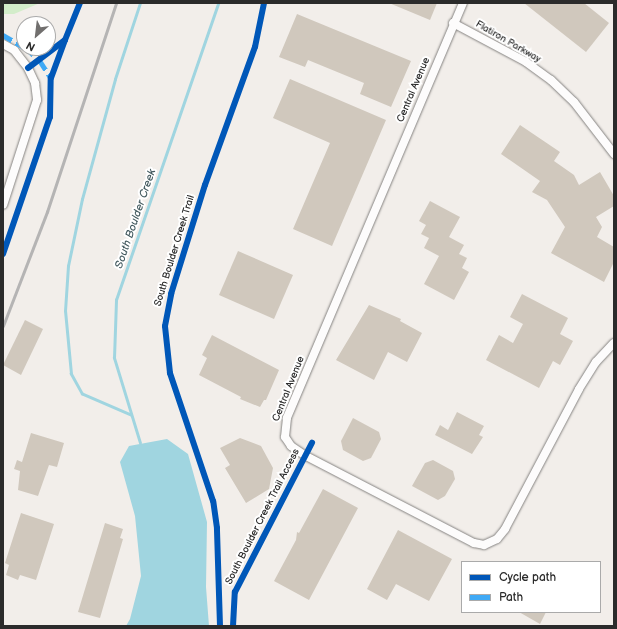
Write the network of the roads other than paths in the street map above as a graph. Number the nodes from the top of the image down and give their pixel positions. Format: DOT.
graph roads {
  1 [pos="463,3"];
  2 [pos="453,23"];
  3 [pos="3,44"];
  4 [pos="614,154"];
  5 [pos="3,205"];
  6 [pos="614,343"];
  1 -- 2 [label="street, Central Avenue"];
  2 -- 4 [label="street, Flatiron Parkway"];
  2 -- 6 [label="street, Central Avenue"];
  3 -- 5 [label="street"];
}
